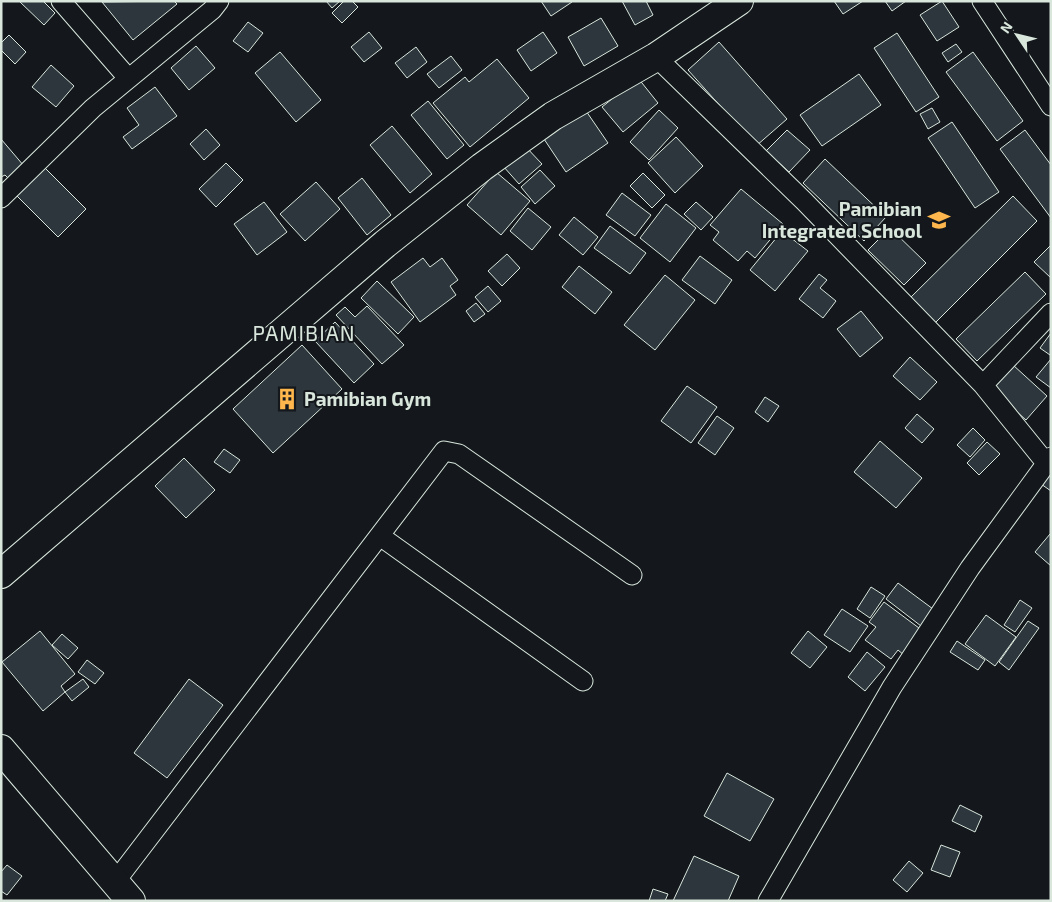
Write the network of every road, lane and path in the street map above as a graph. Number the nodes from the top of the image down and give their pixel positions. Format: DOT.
graph roads {
  1 [pos="61,1"];
  2 [pos="219,1"];
  3 [pos="739,1"];
  4 [pos="982,1"];
  5 [pos="656,57"];
  6 [pos="128,78"];
  7 [pos="1051,106"];
  8 [pos="1,198"];
  9 [pos="1051,313"];
  10 [pos="983,385"];
  11 [pos="1048,460"];
  12 [pos="380,536"];
  13 [pos="1,574"];
  14 [pos="632,575"];
  15 [pos="583,681"];
  16 [pos="1,749"];
  17 [pos="123,891"];
  18 [pos="768,901"];
  1 -- 6 [label="street"];
  2 -- 6 [label="street"];
  3 -- 5 [label="street"];
  4 -- 7 [label="street"];
  5 -- 10 [label="street"];
  5 -- 13 [label="street"];
  6 -- 8 [label="street"];
  9 -- 10 [label="street"];
  10 -- 11 [label="street"];
  11 -- 18 [label="street"];
  12 -- 14 [label="street"];
  12 -- 15 [label="street"];
  12 -- 17 [label="street"];
  16 -- 17 [label="street"];
}
